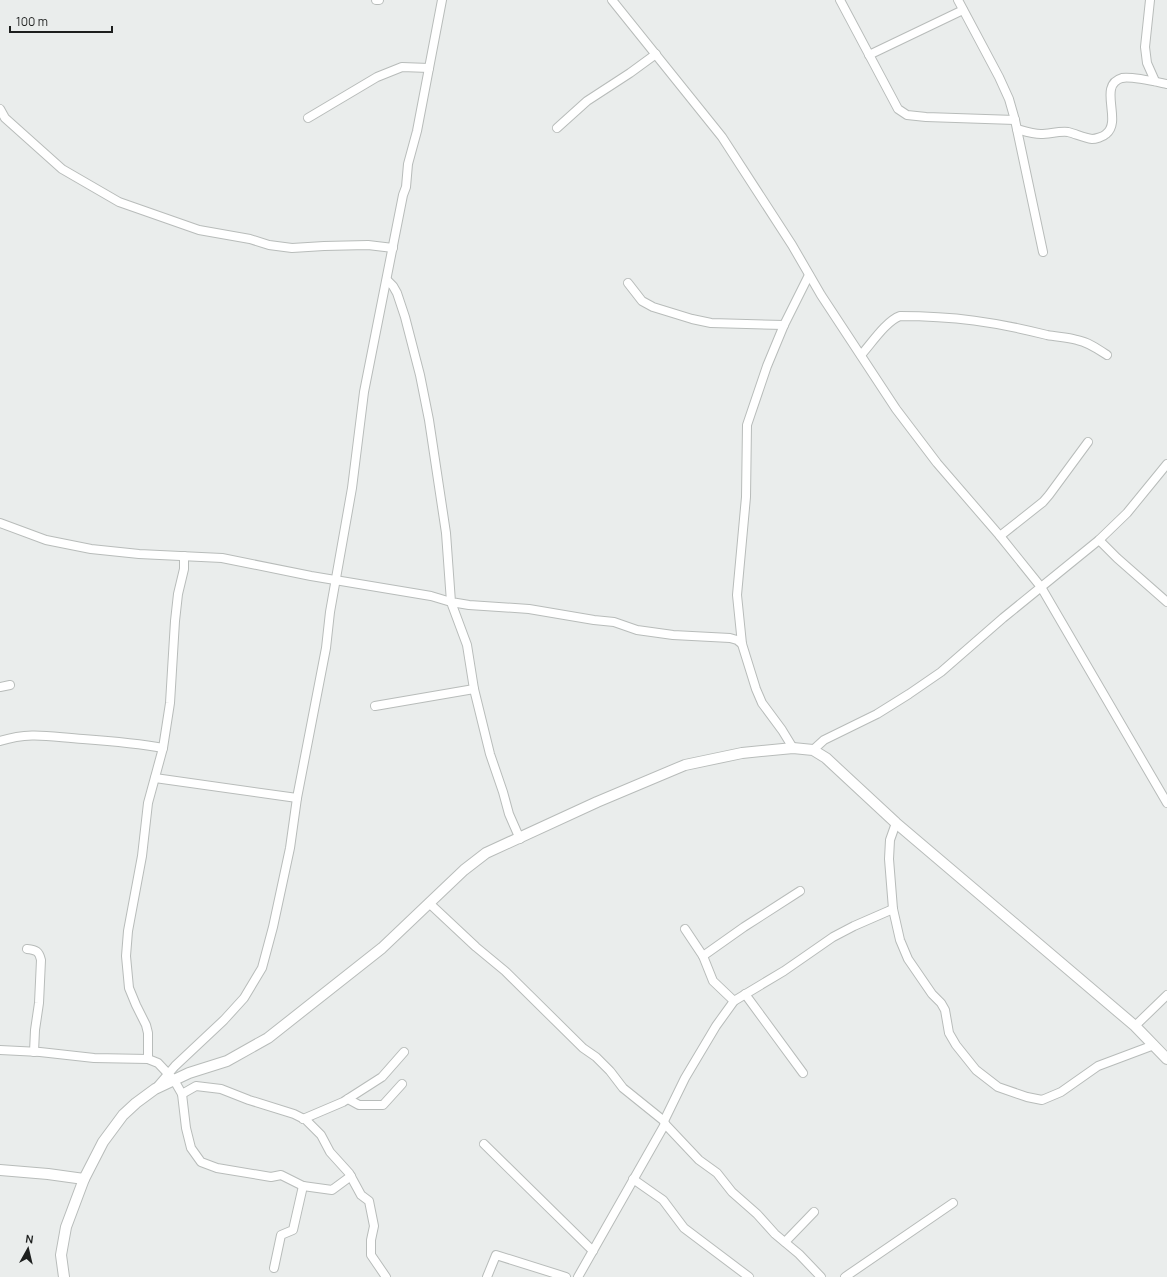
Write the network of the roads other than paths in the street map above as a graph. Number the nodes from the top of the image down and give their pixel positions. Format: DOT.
graph roads {
  1 [pos="442,0"];
  2 [pos="612,0"];
  3 [pos="840,0"];
  4 [pos="958,0"];
  5 [pos="1150,0"];
  6 [pos="963,10"];
  7 [pos="656,54"];
  8 [pos="869,55"];
  9 [pos="429,68"];
  10 [pos="1155,81"];
  11 [pos="1167,84"];
  12 [pos="0,109"];
  13 [pos="308,118"];
  14 [pos="1015,120"];
  15 [pos="557,128"];
  16 [pos="1017,129"];
  17 [pos="394,248"];
  18 [pos="1043,252"];
  19 [pos="809,275"];
  20 [pos="387,280"];
  21 [pos="628,283"];
  22 [pos="784,325"];
  23 [pos="1107,354"];
  24 [pos="861,355"];
  25 [pos="1088,442"];
  26 [pos="1167,464"];
  27 [pos="0,524"];
  28 [pos="1000,536"];
  29 [pos="1100,540"];
  30 [pos="184,556"];
  31 [pos="336,580"];
  32 [pos="1041,587"];
  33 [pos="451,602"];
  34 [pos="1167,602"];
  35 [pos="742,644"];
  36 [pos="10,686"];
  37 [pos="0,687"];
  38 [pos="474,689"];
  39 [pos="375,706"];
  40 [pos="0,741"];
  41 [pos="163,748"];
  42 [pos="792,748"];
  43 [pos="813,750"];
  44 [pos="155,778"];
  45 [pos="297,798"];
  46 [pos="1167,803"];
  47 [pos="896,823"];
  48 [pos="520,838"];
  49 [pos="800,891"];
  50 [pos="429,903"];
  51 [pos="893,909"];
  52 [pos="685,929"];
  53 [pos="27,949"];
  54 [pos="703,956"];
  55 [pos="745,994"];
  56 [pos="1167,995"];
  57 [pos="734,1001"];
  58 [pos="1135,1026"];
  59 [pos="1154,1045"];
  60 [pos="0,1050"];
  61 [pos="34,1052"];
  62 [pos="404,1052"];
  63 [pos="148,1059"];
  64 [pos="1167,1060"];
  65 [pos="803,1073"];
  66 [pos="171,1077"];
  67 [pos="402,1084"];
  68 [pos="182,1094"];
  69 [pos="348,1099"];
  70 [pos="302,1119"];
  71 [pos="665,1123"];
  72 [pos="484,1144"];
  73 [pos="0,1170"];
  74 [pos="351,1176"];
  75 [pos="634,1179"];
  76 [pos="84,1180"];
  77 [pos="303,1186"];
  78 [pos="953,1203"];
  79 [pos="814,1212"];
  80 [pos="784,1242"];
  81 [pos="593,1251"];
  82 [pos="274,1268"];
  83 [pos="741,1275"];
  84 [pos="64,1277"];
  85 [pos="386,1277"];
  86 [pos="487,1277"];
  87 [pos="566,1277"];
  88 [pos="578,1277"];
  89 [pos="749,1277"];
  90 [pos="822,1277"];
  91 [pos="845,1277"];
  1 -- 9 [label="street"];
  2 -- 7 [label="street"];
  3 -- 8 [label="street"];
  4 -- 6 [label="street"];
  5 -- 10 [label="street"];
  6 -- 8 [label="street"];
  6 -- 14 [label="street"];
  7 -- 15 [label="street"];
  7 -- 19 [label="street"];
  8 -- 14 [label="street"];
  9 -- 13 [label="street"];
  9 -- 17 [label="street"];
  10 -- 11 [label="street"];
  10 -- 16 [label="street"];
  12 -- 17 [label="street"];
  14 -- 16 [label="street"];
  16 -- 18 [label="street"];
  17 -- 20 [label="street"];
  19 -- 22 [label="street"];
  19 -- 24 [label="street"];
  20 -- 31 [label="street"];
  20 -- 33 [label="street"];
  21 -- 22 [label="street"];
  22 -- 35 [label="street"];
  23 -- 24 [label="street"];
  24 -- 28 [label="street"];
  25 -- 28 [label="street"];
  26 -- 29 [label="street"];
  27 -- 30 [label="street"];
  28 -- 32 [label="street"];
  29 -- 32 [label="street"];
  29 -- 34 [label="street"];
  30 -- 31 [label="street"];
  30 -- 41 [label="street"];
  31 -- 33 [label="street"];
  31 -- 45 [label="street"];
  32 -- 43 [label="street"];
  32 -- 46 [label="street"];
  33 -- 35 [label="street"];
  33 -- 38 [label="street"];
  35 -- 42 [label="street"];
  36 -- 37 [label="street"];
  38 -- 39 [label="street"];
  38 -- 48 [label="street"];
  40 -- 41 [label="street"];
  41 -- 44 [label="street"];
  42 -- 43 [label="street"];
  42 -- 48 [label="street"];
  43 -- 47 [label="street"];
  44 -- 45 [label="street"];
  44 -- 63 [label="street"];
  45 -- 66 [label="street"];
  47 -- 51 [label="street"];
  47 -- 58 [label="street"];
  48 -- 50 [label="street"];
  49 -- 54 [label="street"];
  50 -- 66 [label="street"];
  50 -- 71 [label="street"];
  51 -- 55 [label="street"];
  51 -- 59 [label="street"];
  52 -- 54 [label="street"];
  53 -- 61 [label="street"];
  54 -- 57 [label="street"];
  55 -- 57 [label="street"];
  55 -- 65 [label="street"];
  56 -- 58 [label="street"];
  57 -- 71 [label="street"];
  58 -- 59 [label="street"];
  59 -- 64 [label="street"];
  60 -- 61 [label="street"];
  61 -- 63 [label="street"];
  62 -- 69 [label="street"];
  63 -- 66 [label="street"];
  66 -- 68 [label="street"];
  66 -- 76 [label="street"];
  67 -- 69 [label="street"];
  68 -- 70 [label="street"];
  68 -- 77 [label="street"];
  69 -- 70 [label="street"];
  70 -- 74 [label="street"];
  71 -- 75 [label="street"];
  71 -- 80 [label="street"];
  72 -- 81 [label="street"];
  73 -- 76 [label="street"];
  74 -- 77 [label="street"];
  74 -- 85 [label="street"];
  75 -- 81 [label="street"];
  75 -- 83 [label="street"];
  76 -- 84 [label="street"];
  77 -- 82 [label="street"];
  78 -- 91 [label="street"];
  79 -- 80 [label="street"];
  80 -- 90 [label="street"];
  81 -- 88 [label="street"];
  83 -- 89 [label="street"];
  86 -- 87 [label="street"];
}
